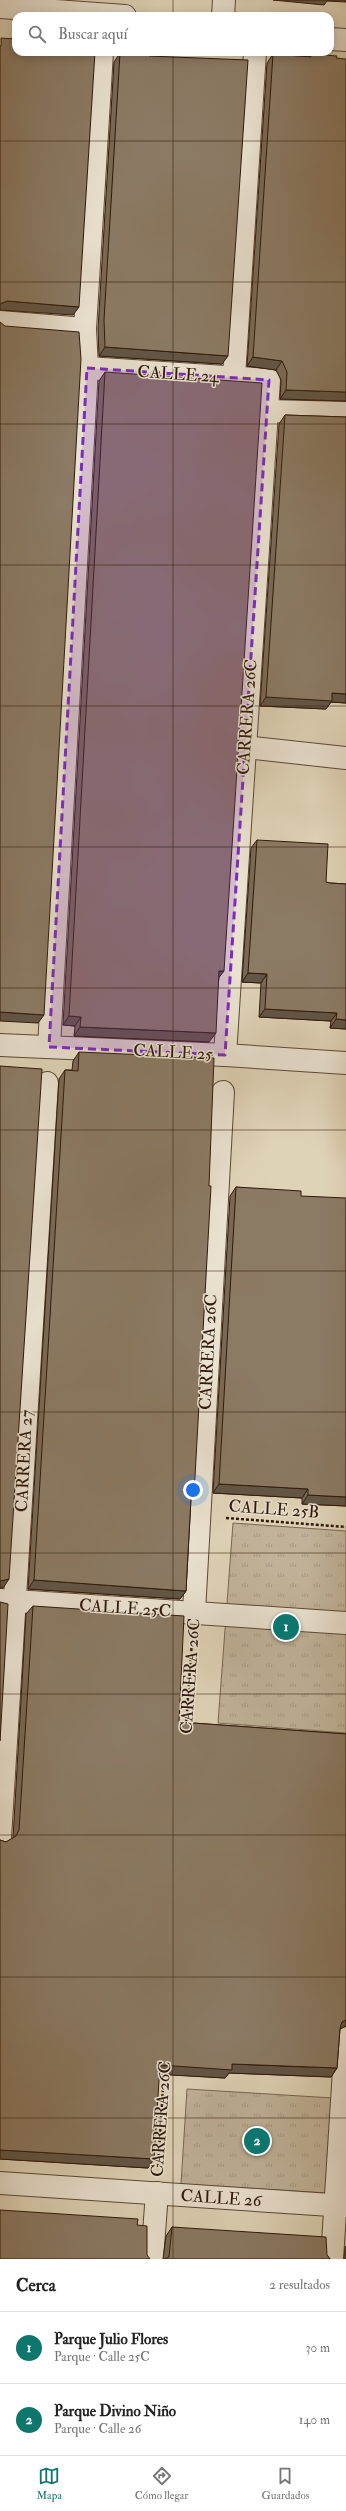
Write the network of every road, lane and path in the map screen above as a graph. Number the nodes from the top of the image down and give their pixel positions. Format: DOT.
graph roads {
  1 [pos="224,0"];
  2 [pos="60,5"];
  3 [pos="0,7"];
  4 [pos="96,12"];
  5 [pos="223,12"];
  6 [pos="334,39"];
  7 [pos="346,40"];
  8 [pos="102,56"];
  9 [pos="255,56"];
  10 [pos="0,322"];
  11 [pos="85,329"];
  12 [pos="87,368"];
  13 [pos="234,377"];
  14 [pos="269,380"];
  15 [pos="267,411"];
  16 [pos="346,413"];
  17 [pos="245,747"];
  18 [pos="346,758"];
  19 [pos="0,1045"];
  20 [pos="49,1047"];
  21 [pos="225,1055"];
  22 [pos="346,1063"];
  23 [pos="47,1083"];
  24 [pos="223,1092"];
  25 [pos="199,1516"];
  26 [pos="346,1527"];
  27 [pos="8,1600"];
  28 [pos="194,1612"];
  29 [pos="346,1623"];
  30 [pos="186,1728"];
  31 [pos="0,1838"];
  32 [pos="346,2038"];
  33 [pos="165,2067"];
  34 [pos="0,2183"];
  35 [pos="157,2193"];
  36 [pos="341,2206"];
  37 [pos="152,2259"];
  38 [pos="332,2259"];
  1 -- 5 [label="street"];
  2 -- 3 [label="street"];
  2 -- 4 [label="street"];
  6 -- 7 [label="street"];
  8 -- 11 [label="street"];
  9 -- 13 [label="street"];
  10 -- 11 [label="street"];
  11 -- 12 [label="street"];
  12 -- 13 [label="street, CALLE 24"];
  12 -- 20 [label="street"];
  13 -- 14 [label="street, CALLE 24"];
  14 -- 15 [label="street, CARRERA 26C"];
  15 -- 16 [label="street"];
  15 -- 17 [label="street, CARRERA 26C"];
  17 -- 18 [label="street"];
  17 -- 21 [label="street, CARRERA 26C"];
  19 -- 20 [label="street, CALLE 25"];
  20 -- 21 [label="street, CALLE 25"];
  21 -- 22 [label="street, CALLE 25"];
  23 -- 27 [label="street, CARRERA 27"];
  24 -- 25 [label="street, CARRERA 26C"];
  25 -- 26 [label="path, CALLE 25B"];
  25 -- 28 [label="street, CARRERA 26C"];
  27 -- 28 [label="street, CALLE 25C"];
  27 -- 31 [label="street, CARRERA 27"];
  28 -- 29 [label="street, CALLE 25C"];
  28 -- 30 [label="path, CARRERA 26C"];
  32 -- 36 [label="street"];
  33 -- 35 [label="path, CARRERA 26C"];
  34 -- 35 [label="street, CALLE 26"];
  35 -- 36 [label="street, CALLE 26"];
  35 -- 37 [label="street, CARRERA 26C"];
  36 -- 38 [label="street"];
}
